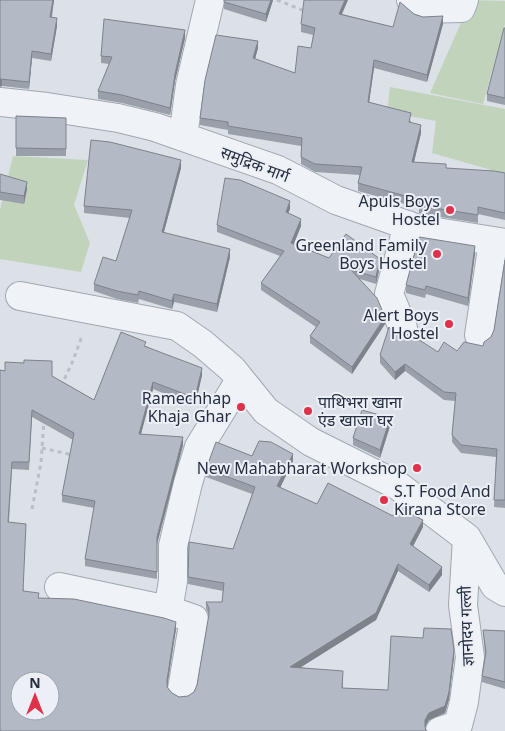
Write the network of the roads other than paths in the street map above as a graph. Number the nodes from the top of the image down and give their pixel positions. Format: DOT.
graph roads {
  1 [pos="210,0"];
  2 [pos="411,0"];
  3 [pos="464,0"];
  4 [pos="0,102"];
  5 [pos="183,137"];
  6 [pos="408,225"];
  7 [pos="499,243"];
  8 [pos="20,296"];
  9 [pos="403,328"];
  10 [pos="479,335"];
  11 [pos="240,380"];
  12 [pos="467,538"];
  13 [pos="58,587"];
  14 [pos="505,592"];
  15 [pos="168,610"];
  16 [pos="182,689"];
  17 [pos="440,731"];
  1 -- 5 [label="street"];
  2 -- 3 [label="street"];
  4 -- 5 [label="street, समुद्रिक मार्ग"];
  5 -- 6 [label="street, समुद्रिक मार्ग"];
  6 -- 7 [label="street, समुद्रिक मार्ग"];
  6 -- 9 [label="street"];
  7 -- 10 [label="street"];
  8 -- 11 [label="street"];
  11 -- 12 [label="street"];
  11 -- 15 [label="street"];
  12 -- 14 [label="street"];
  12 -- 17 [label="street, ज्ञानोदय गल्ली"];
  13 -- 15 [label="street"];
  15 -- 16 [label="street"];
}
